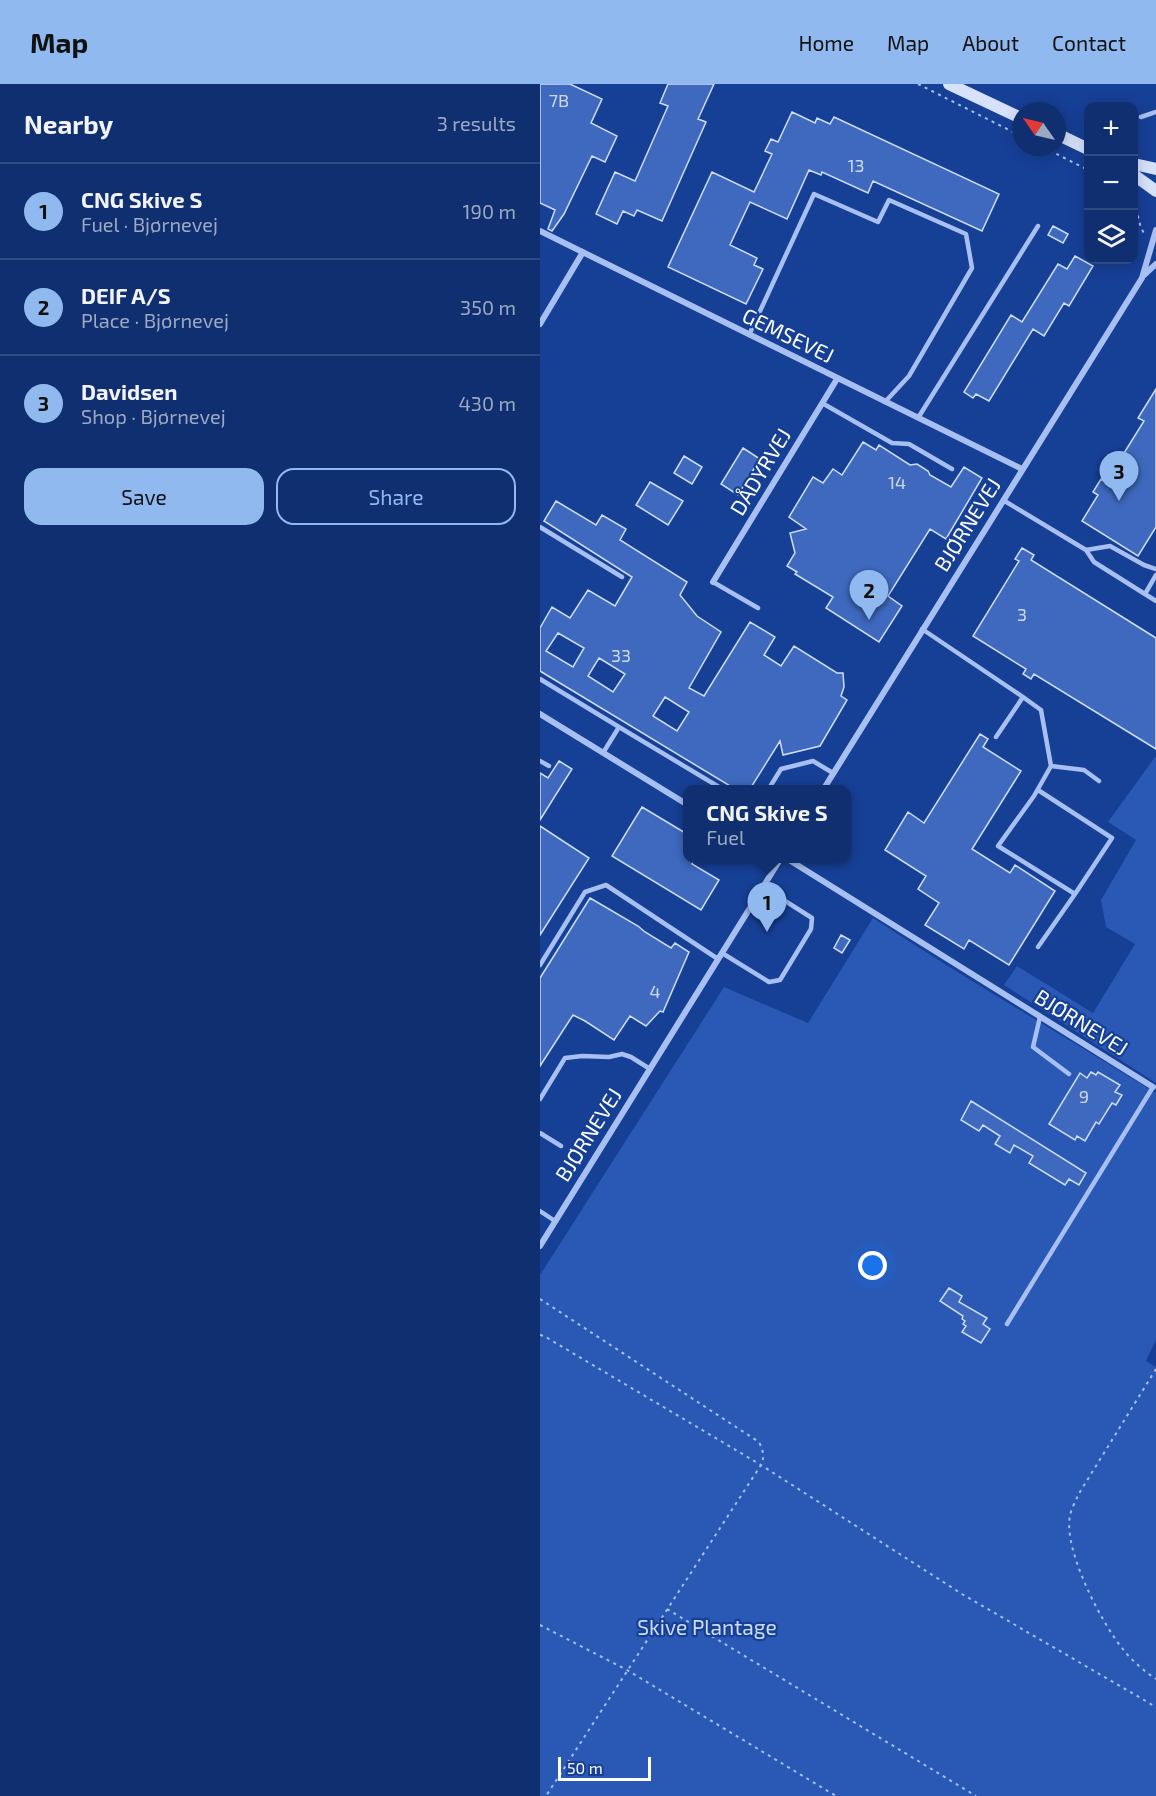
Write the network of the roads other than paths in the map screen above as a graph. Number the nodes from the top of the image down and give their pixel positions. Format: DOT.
graph roads {
  1 [pos="949,84"];
  2 [pos="1156,112"];
  3 [pos="1012,114"];
  4 [pos="1141,117"];
  5 [pos="1066,138"];
  6 [pos="1084,147"];
  7 [pos="1138,165"];
  8 [pos="1156,169"];
  9 [pos="1138,179"];
  10 [pos="1156,191"];
  11 [pos="1038,226"];
  12 [pos="1156,230"];
  13 [pos="540,231"];
  14 [pos="583,252"];
  15 [pos="1156,264"];
  16 [pos="1142,278"];
  17 [pos="540,324"];
  18 [pos="749,335"];
  19 [pos="837,379"];
  20 [pos="885,402"];
  21 [pos="822,403"];
  22 [pos="918,418"];
  23 [pos="952,469"];
  24 [pos="1022,469"];
  25 [pos="1003,500"];
  26 [pos="540,527"];
  27 [pos="1086,550"];
  28 [pos="1156,569"];
  29 [pos="1156,575"];
  30 [pos="621,577"];
  31 [pos="713,582"];
  32 [pos="1144,594"];
  33 [pos="1156,601"];
  34 [pos="758,608"];
  35 [pos="922,629"];
  36 [pos="540,679"];
  37 [pos="1023,698"];
  38 [pos="540,714"];
  39 [pos="619,727"];
  40 [pos="996,737"];
  41 [pos="603,753"];
  42 [pos="540,761"];
  43 [pos="549,766"];
  44 [pos="1051,766"];
  45 [pos="833,773"];
  46 [pos="1099,781"];
  47 [pos="717,785"];
  48 [pos="771,785"];
  49 [pos="826,785"];
  50 [pos="1038,790"];
  51 [pos="683,803"];
  52 [pos="776,863"];
  53 [pos="794,863"];
  54 [pos="763,887"];
  55 [pos="1075,894"];
  56 [pos="1038,947"];
  57 [pos="720,956"];
  58 [pos="540,965"];
  59 [pos="1040,1017"];
  60 [pos="650,1069"];
  61 [pos="1070,1074"];
  62 [pos="1153,1087"];
  63 [pos="540,1099"];
  64 [pos="540,1133"];
  65 [pos="561,1146"];
  66 [pos="540,1211"];
  67 [pos="555,1221"];
  68 [pos="540,1246"];
  69 [pos="1007,1324"];
  1 -- 3 [label="main road"];
  2 -- 4 [label="lane"];
  5 -- 6 [label="main road"];
  7 -- 8 [label="main road"];
  9 -- 10 [label="main road"];
  11 -- 22 [label="lane"];
  12 -- 16 [label="street, BJØRNEVEJ"];
  13 -- 14 [label="street, GEMSEVEJ"];
  14 -- 17 [label="street"];
  14 -- 18 [label="street, GEMSEVEJ"];
  15 -- 16 [label="street, BJØRNEVEJ"];
  16 -- 24 [label="street, BJØRNEVEJ"];
  18 -- 19 [label="street, GEMSEVEJ"];
  18 -- 20 [label="lane"];
  19 -- 20 [label="street, GEMSEVEJ"];
  19 -- 21 [label="street, DÅDYRVEJ"];
  20 -- 22 [label="street, GEMSEVEJ"];
  21 -- 23 [label="lane"];
  21 -- 31 [label="street, DÅDYRVEJ"];
  22 -- 24 [label="street, GEMSEVEJ"];
  24 -- 25 [label="street, BJØRNEVEJ"];
  25 -- 27 [label="lane"];
  25 -- 35 [label="street, BJØRNEVEJ"];
  26 -- 30 [label="lane"];
  27 -- 28 [label="lane"];
  27 -- 32 [label="lane"];
  29 -- 32 [label="lane"];
  31 -- 34 [label="lane"];
  32 -- 33 [label="lane"];
  35 -- 37 [label="lane"];
  35 -- 45 [label="street, BJØRNEVEJ"];
  36 -- 39 [label="lane"];
  37 -- 40 [label="lane"];
  37 -- 44 [label="lane"];
  38 -- 41 [label="street"];
  39 -- 41 [label="lane"];
  39 -- 47 [label="lane"];
  41 -- 51 [label="street"];
  42 -- 43 [label="lane"];
  44 -- 46 [label="lane"];
  44 -- 50 [label="lane"];
  45 -- 48 [label="lane"];
  45 -- 49 [label="street, BJØRNEVEJ"];
  50 -- 55 [label="lane"];
  50 -- 55 [label="lane"];
  52 -- 54 [label="street, BJØRNEVEJ"];
  53 -- 59 [label="street, BJØRNEVEJ"];
  54 -- 57 [label="street, BJØRNEVEJ"];
  54 -- 57 [label="lane"];
  55 -- 56 [label="lane"];
  57 -- 58 [label="lane"];
  57 -- 60 [label="street, BJØRNEVEJ"];
  59 -- 61 [label="lane"];
  59 -- 62 [label="street, BJØRNEVEJ"];
  60 -- 63 [label="lane"];
  60 -- 67 [label="street, BJØRNEVEJ"];
  62 -- 69 [label="lane, BJØRNEVEJ"];
  64 -- 65 [label="lane"];
  66 -- 67 [label="lane"];
  67 -- 68 [label="street, BJØRNEVEJ"];
}
